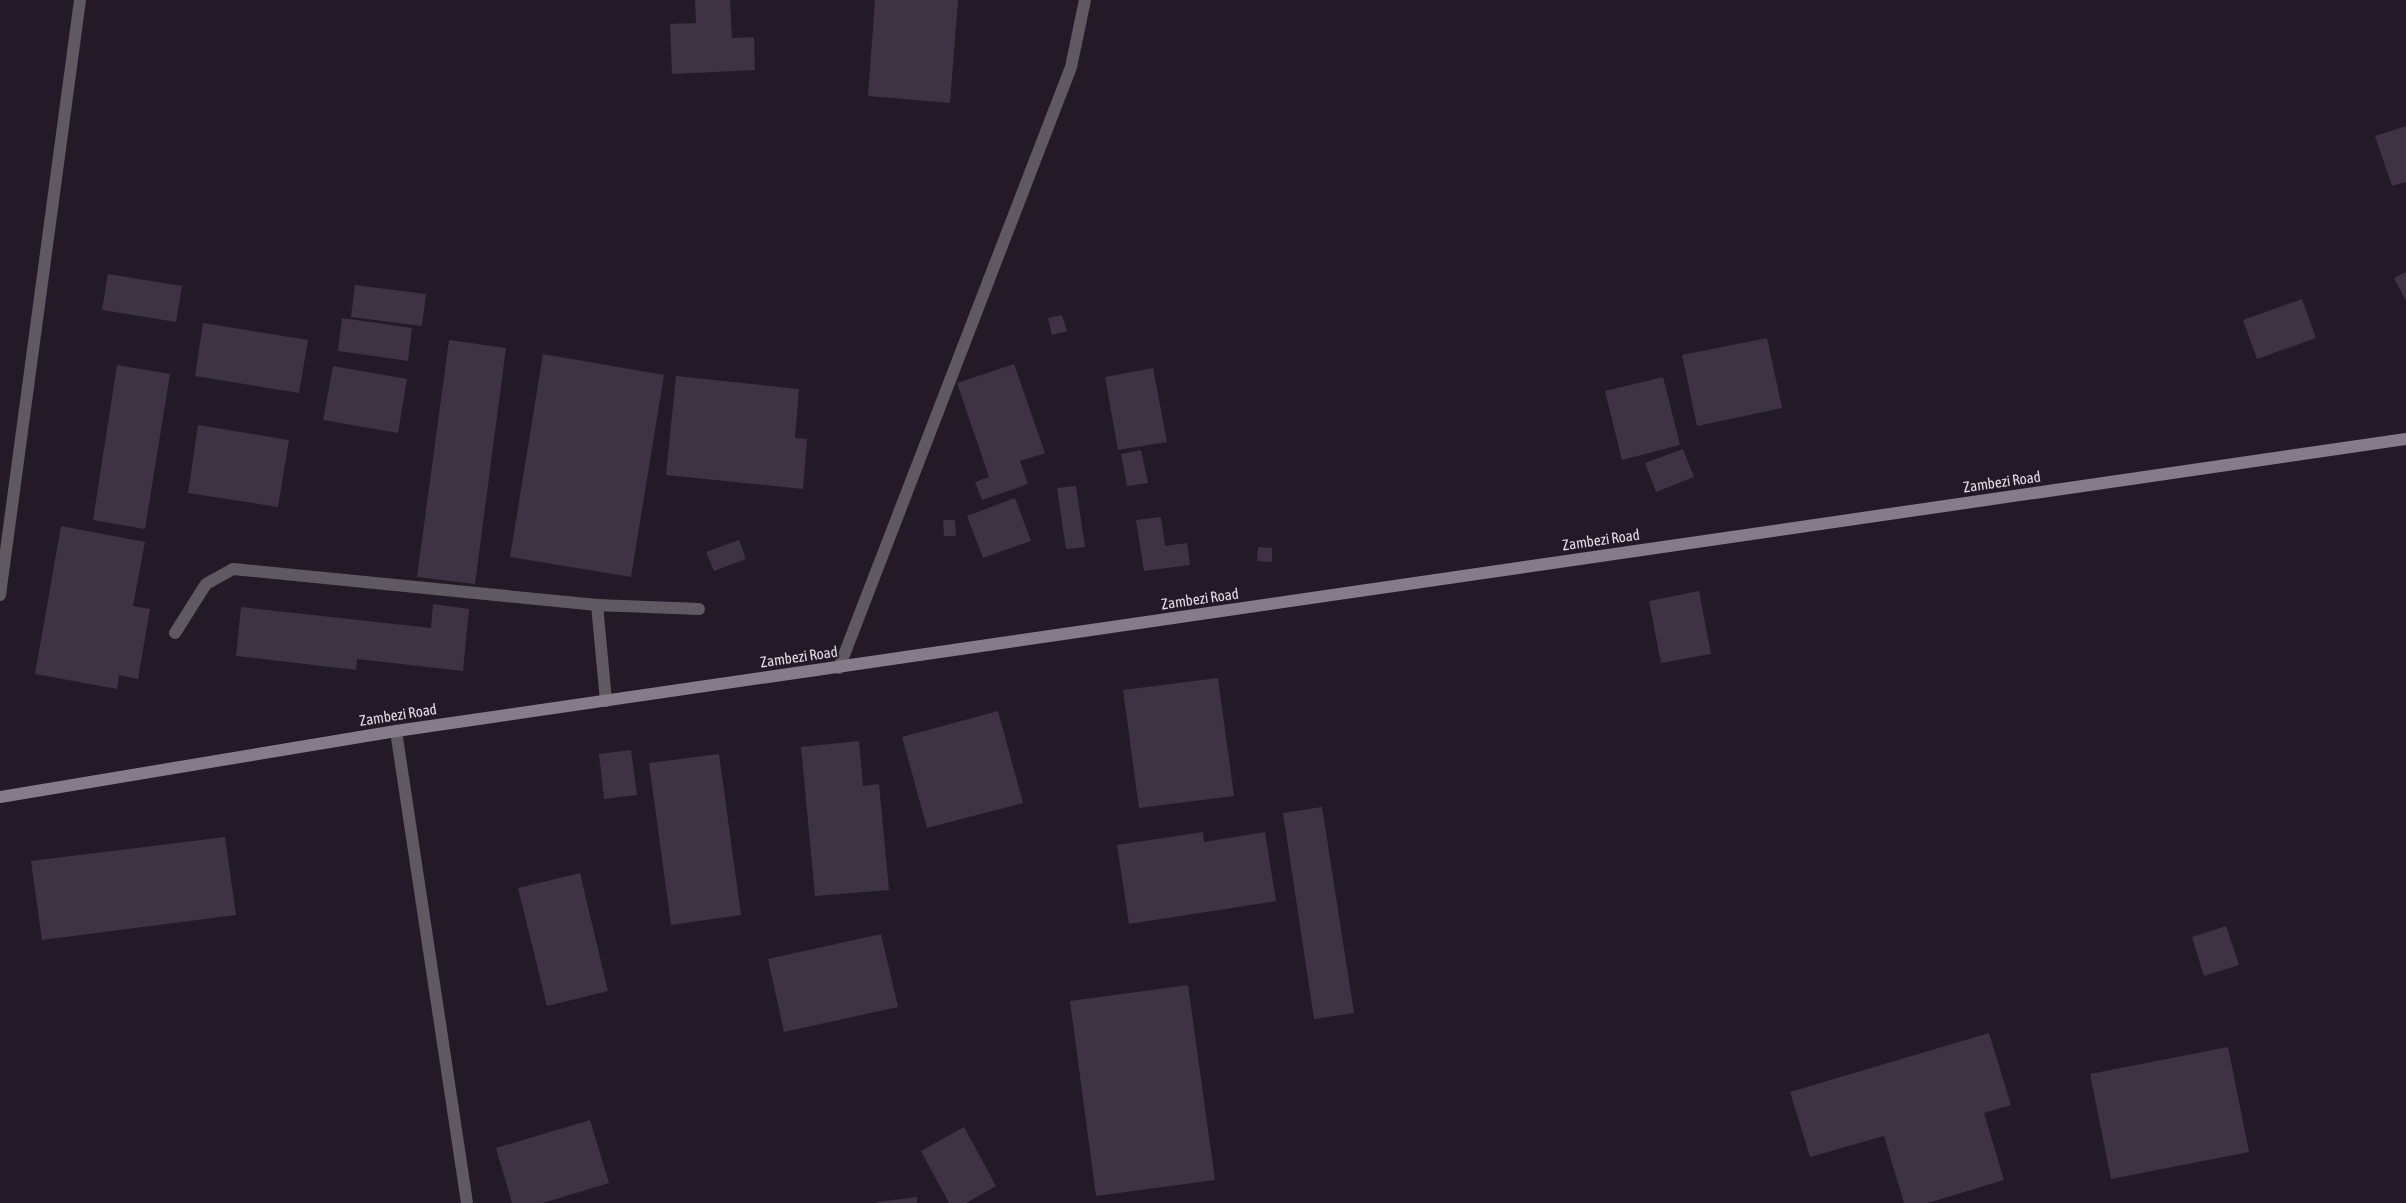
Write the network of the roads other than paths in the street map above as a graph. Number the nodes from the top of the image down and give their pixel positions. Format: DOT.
graph roads {
  1 [pos="80,0"];
  2 [pos="1085,0"];
  3 [pos="2406,439"];
  4 [pos="0,595"];
  5 [pos="597,605"];
  6 [pos="699,609"];
  7 [pos="175,633"];
  8 [pos="839,668"];
  9 [pos="606,701"];
  10 [pos="396,731"];
  11 [pos="0,797"];
  12 [pos="467,1203"];
  1 -- 4 [label="street"];
  2 -- 8 [label="street"];
  3 -- 8 [label="main road, Zambezi Road"];
  5 -- 6 [label="street"];
  5 -- 7 [label="street"];
  5 -- 9 [label="street"];
  8 -- 9 [label="main road, Zambezi Road"];
  9 -- 10 [label="main road, Zambezi Road"];
  10 -- 11 [label="main road, Zambezi Road"];
  10 -- 12 [label="street"];
}
